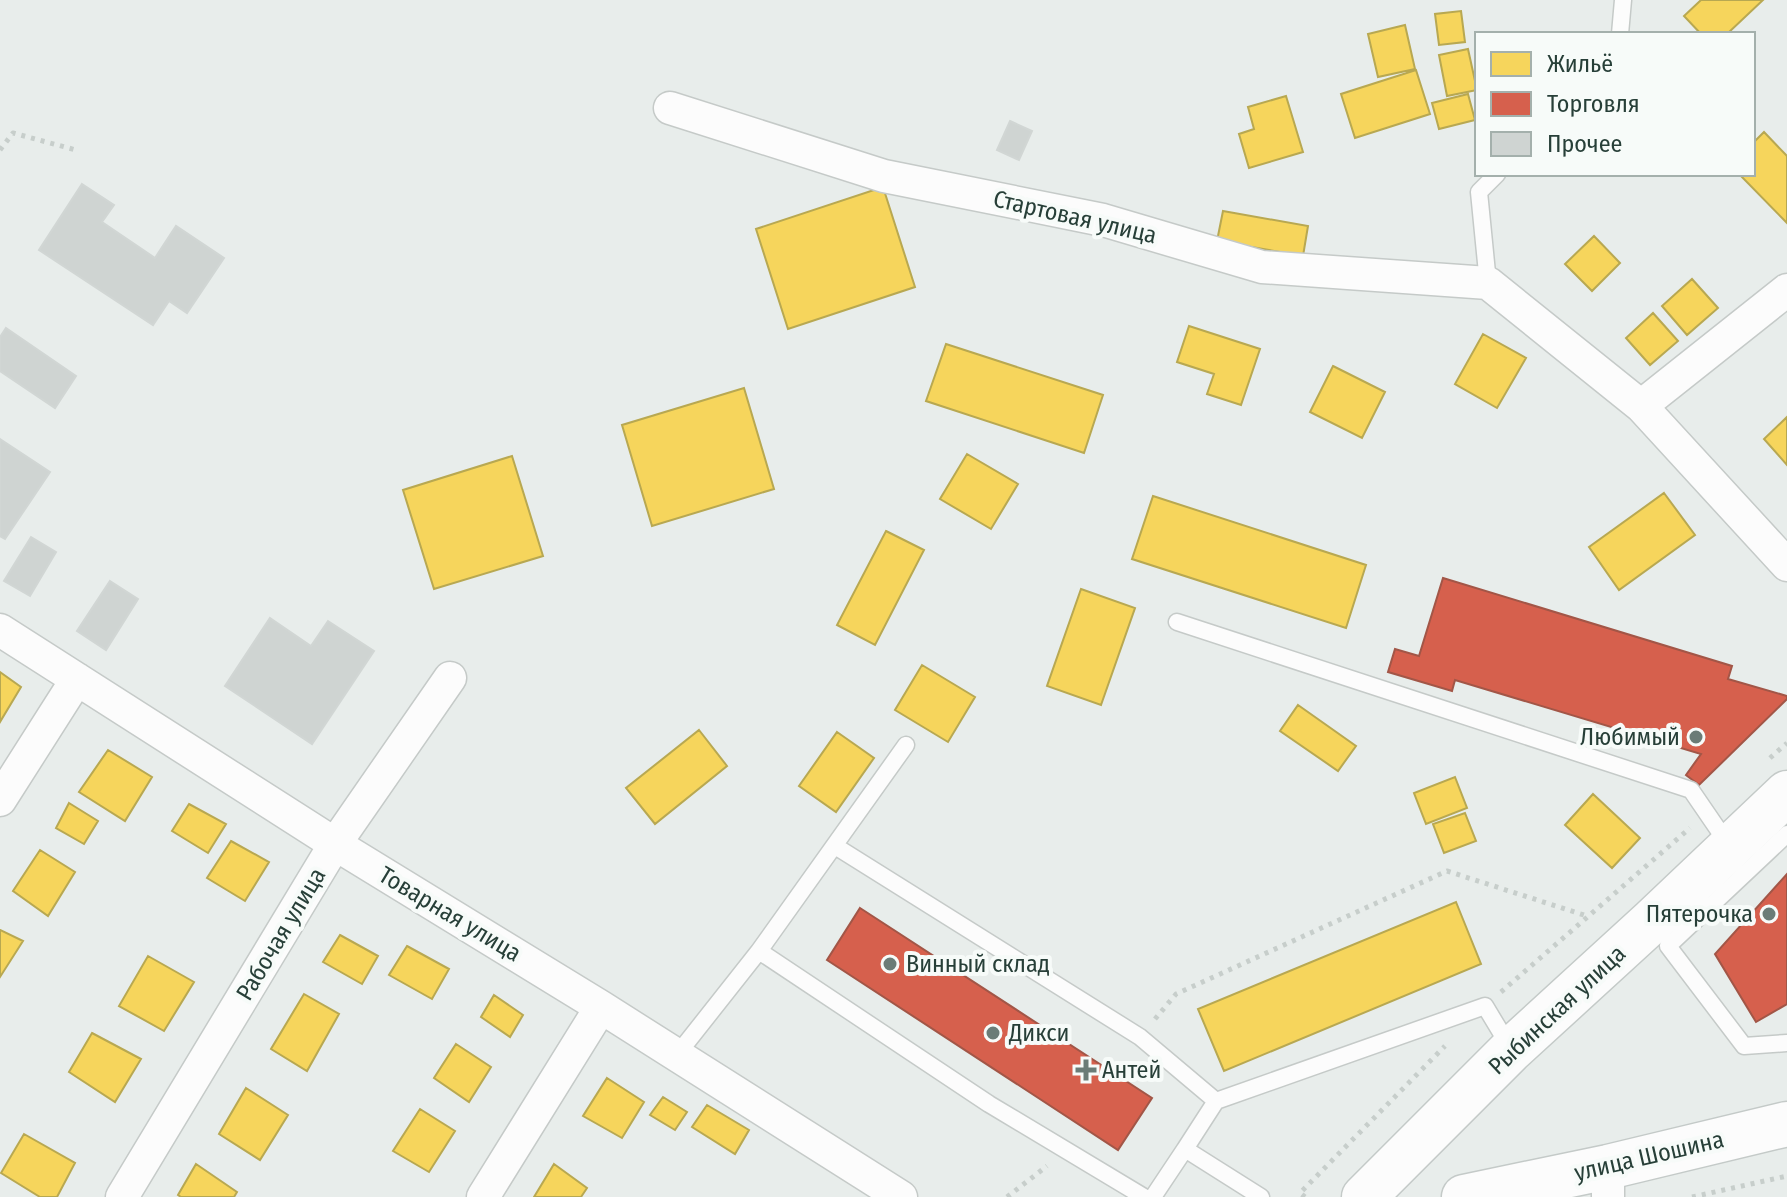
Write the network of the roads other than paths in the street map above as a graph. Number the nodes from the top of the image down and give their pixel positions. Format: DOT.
graph roads {
  1 [pos="1623,0"];
  2 [pos="1620,32"];
  3 [pos="670,108"];
  4 [pos="1495,176"];
  5 [pos="1488,283"];
  6 [pos="1787,290"];
  7 [pos="1641,406"];
  8 [pos="1787,565"];
  9 [pos="1177,622"];
  10 [pos="0,630"];
  11 [pos="450,678"];
  12 [pos="77,679"];
  13 [pos="906,745"];
  14 [pos="1776,778"];
  15 [pos="0,800"];
  16 [pos="1718,830"];
  17 [pos="1787,834"];
  18 [pos="335,844"];
  19 [pos="835,846"];
  20 [pos="759,951"];
  21 [pos="601,1007"];
  22 [pos="1787,1043"];
  23 [pos="1511,1050"];
  24 [pos="676,1056"];
  25 [pos="1216,1101"];
  26 [pos="1787,1124"];
  27 [pos="1185,1149"];
  28 [pos="1608,1182"];
  29 [pos="863,1187"];
  30 [pos="122,1197"];
  31 [pos="483,1197"];
  32 [pos="901,1197"];
  33 [pos="1144,1197"];
  34 [pos="1153,1197"];
  35 [pos="1261,1197"];
  36 [pos="1364,1197"];
  37 [pos="1464,1197"];
  1 -- 2 [label="lane"];
  3 -- 5 [label="street, Стартовая улица"];
  4 -- 5 [label="lane"];
  5 -- 7 [label="street"];
  6 -- 7 [label="street"];
  7 -- 8 [label="street"];
  9 -- 16 [label="lane"];
  10 -- 12 [label="street, Товарная улица"];
  11 -- 18 [label="street, Рабочая улица"];
  12 -- 15 [label="street"];
  12 -- 18 [label="street, Товарная улица"];
  13 -- 19 [label="lane"];
  14 -- 16 [label="main road, Рыбинская улица"];
  16 -- 23 [label="main road, Рыбинская улица"];
  17 -- 22 [label="lane"];
  18 -- 21 [label="street, Товарная улица"];
  18 -- 30 [label="street, Рабочая улица"];
  19 -- 20 [label="lane"];
  19 -- 25 [label="lane"];
  20 -- 24 [label="lane"];
  20 -- 33 [label="lane"];
  21 -- 24 [label="street, Товарная улица"];
  21 -- 31 [label="street"];
  23 -- 25 [label="lane"];
  23 -- 36 [label="main road, Рыбинская улица"];
  24 -- 29 [label="street, Товарная улица"];
  25 -- 27 [label="lane"];
  26 -- 28 [label="main road, улица Шошина"];
  27 -- 34 [label="lane"];
  27 -- 35 [label="lane"];
  28 -- 37 [label="main road, улица Шошина"];
  29 -- 32 [label="street, Товарная улица"];
}
